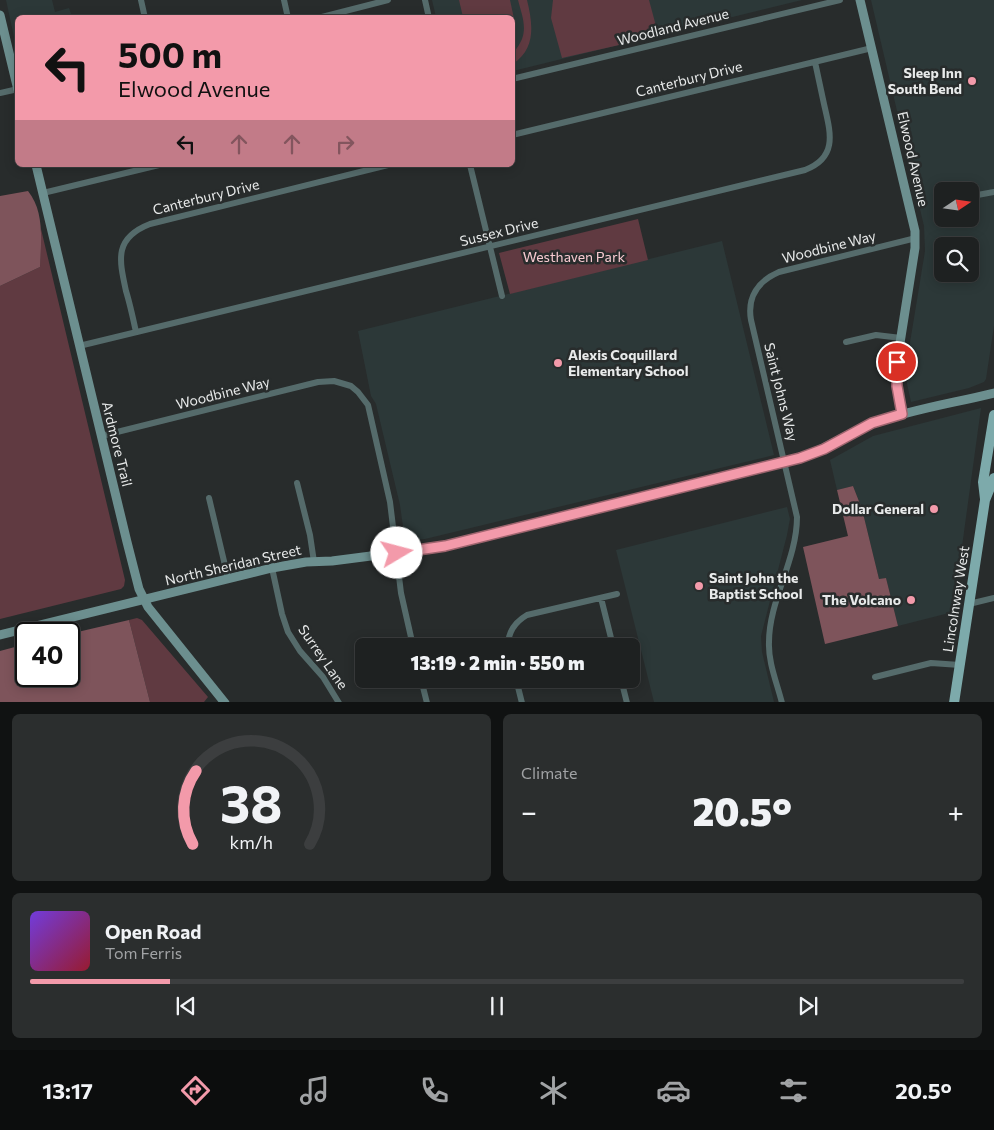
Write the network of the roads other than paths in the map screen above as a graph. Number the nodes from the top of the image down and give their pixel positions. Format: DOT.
graph roads {
  1 [pos="141,0"];
  2 [pos="284,0"];
  3 [pos="388,0"];
  4 [pos="425,0"];
  5 [pos="840,0"];
  6 [pos="860,0"];
  7 [pos="144,15"];
  8 [pos="287,15"];
  9 [pos="330,15"];
  10 [pos="428,15"];
  11 [pos="0,16"];
  12 [pos="872,48"];
  13 [pos="815,62"];
  14 [pos="515,78"];
  15 [pos="15,80"];
  16 [pos="15,89"];
  17 [pos="0,93"];
  18 [pos="515,134"];
  19 [pos="36,167"];
  20 [pos="151,167"];
  21 [pos="380,167"];
  22 [pos="470,167"];
  23 [pos="994,192"];
  24 [pos="43,193"];
  25 [pos="979,195"];
  26 [pos="916,238"];
  27 [pos="489,247"];
  28 [pos="502,296"];
  29 [pos="751,320"];
  30 [pos="136,332"];
  31 [pos="901,338"];
  32 [pos="846,342"];
  33 [pos="79,346"];
  34 [pos="994,393"];
  35 [pos="902,414"];
  36 [pos="994,415"];
  37 [pos="101,436"];
  38 [pos="785,462"];
  39 [pos="994,478"];
  40 [pos="297,483"];
  41 [pos="209,498"];
  42 [pos="990,499"];
  43 [pos="397,553"];
  44 [pos="314,562"];
  45 [pos="272,568"];
  46 [pos="228,578"];
  47 [pos="617,594"];
  48 [pos="601,598"];
  49 [pos="994,598"];
  50 [pos="144,600"];
  51 [pos="969,604"];
  52 [pos="0,635"];
  53 [pos="411,638"];
  54 [pos="509,638"];
  55 [pos="611,638"];
  56 [pos="960,665"];
  57 [pos="875,677"];
  58 [pos="423,688"];
  59 [pos="518,688"];
  60 [pos="623,688"];
  61 [pos="223,702"];
  62 [pos="339,702"];
  63 [pos="427,702"];
  64 [pos="522,702"];
  65 [pos="627,702"];
  66 [pos="782,702"];
  67 [pos="954,702"];
  1 -- 7 [label="street"];
  2 -- 8 [label="street"];
  3 -- 9 [label="street"];
  4 -- 10 [label="street"];
  5 -- 14 [label="street, Woodland Avenue"];
  6 -- 12 [label="street, Elwood Avenue"];
  11 -- 15 [label="street"];
  12 -- 13 [label="street, Canterbury Drive"];
  12 -- 26 [label="street, Elwood Avenue"];
  13 -- 18 [label="street, Canterbury Drive"];
  13 -- 27 [label="street, Sussex Drive"];
  16 -- 17 [label="street"];
  19 -- 24 [label="street, Ardmore Trail"];
  20 -- 24 [label="street"];
  21 -- 30 [label="street, Canterbury Drive"];
  22 -- 27 [label="street"];
  23 -- 25 [label="street"];
  24 -- 33 [label="street, Ardmore Trail"];
  26 -- 29 [label="street, Woodbine Way"];
  26 -- 31 [label="street, Elwood Avenue"];
  27 -- 28 [label="street"];
  27 -- 30 [label="street, Sussex Drive"];
  29 -- 38 [label="street, Saint Johns Way"];
  30 -- 33 [label="street, Sussex Drive"];
  31 -- 32 [label="street"];
  31 -- 35 [label="street, Elwood Avenue"];
  33 -- 37 [label="street, Ardmore Trail"];
  34 -- 35 [label="street, North Sheridan Street"];
  35 -- 38 [label="street, North Sheridan Street"];
  36 -- 42 [label="main road, Lincolnway West"];
  37 -- 43 [label="street, Woodbine Way"];
  37 -- 50 [label="street, Ardmore Trail"];
  38 -- 43 [label="street, North Sheridan Street"];
  38 -- 66 [label="street, Saint Johns Way"];
  39 -- 42 [label="main road, Lincolnway West"];
  40 -- 44 [label="street"];
  41 -- 46 [label="street"];
  42 -- 51 [label="main road, Lincolnway West"];
  43 -- 44 [label="street, North Sheridan Street"];
  43 -- 53 [label="street"];
  44 -- 45 [label="street, North Sheridan Street"];
  45 -- 46 [label="street, North Sheridan Street"];
  45 -- 62 [label="street, Surrey Lane"];
  46 -- 50 [label="street, North Sheridan Street"];
  47 -- 48 [label="street"];
  48 -- 54 [label="street"];
  48 -- 55 [label="street"];
  49 -- 51 [label="street"];
  50 -- 52 [label="street, North Sheridan Street"];
  50 -- 61 [label="street, Ardmore Trail"];
  51 -- 56 [label="main road, Lincolnway West"];
  56 -- 57 [label="street"];
  56 -- 67 [label="main road, Lincolnway West"];
  58 -- 63 [label="street"];
  59 -- 64 [label="street"];
  60 -- 65 [label="street"];
}
